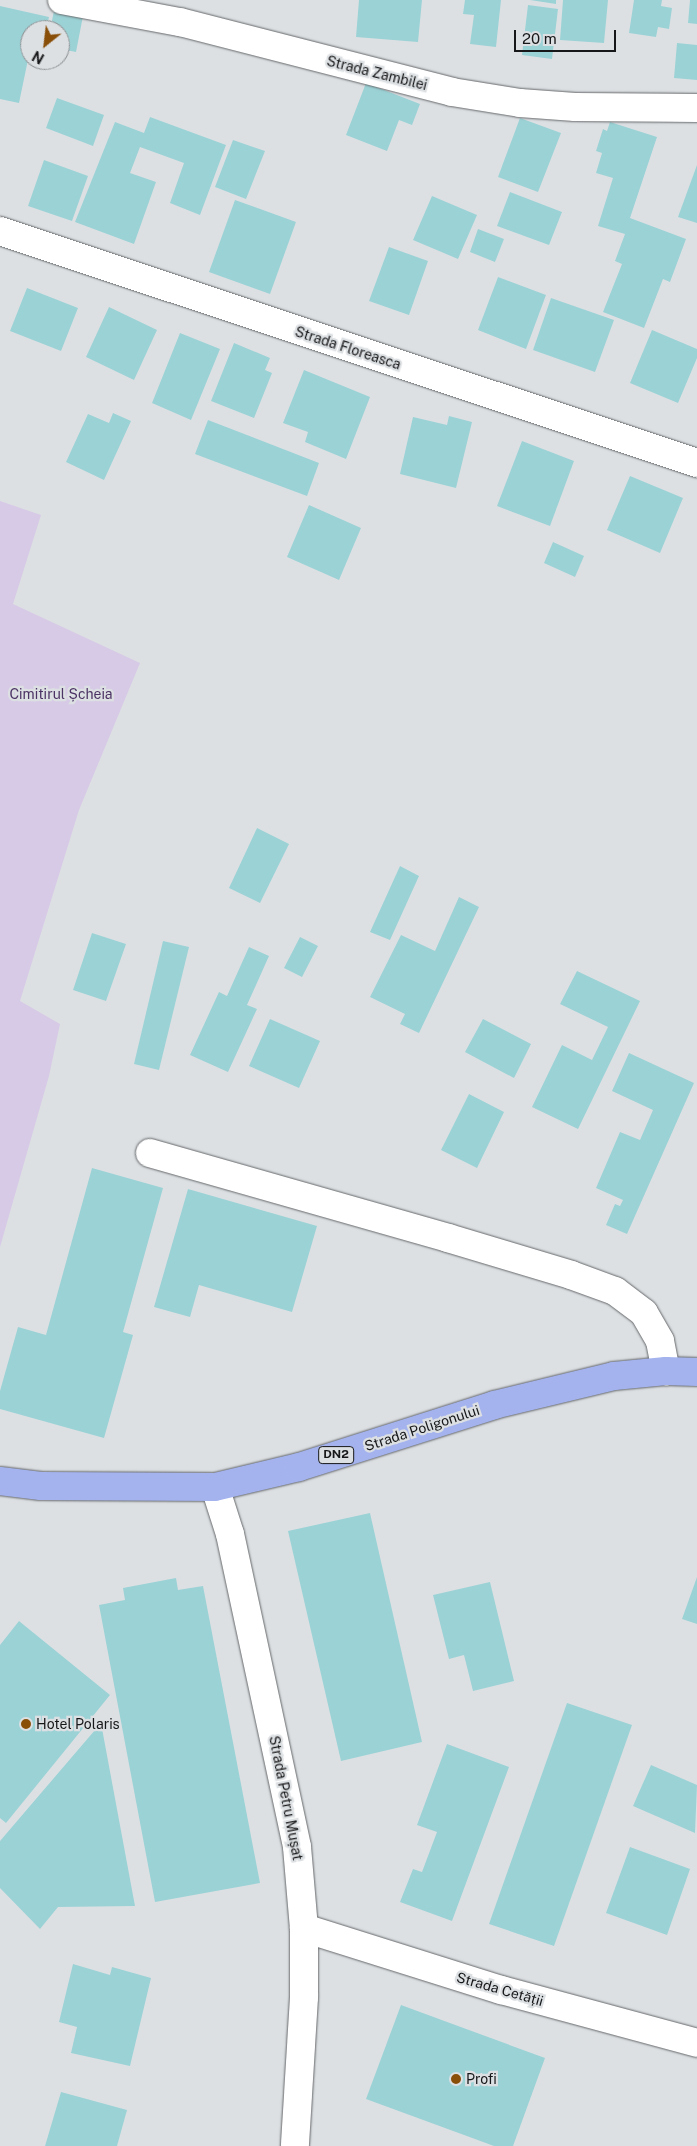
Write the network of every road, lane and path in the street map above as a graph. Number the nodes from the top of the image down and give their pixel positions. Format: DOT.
graph roads {
  1 [pos="62,0"];
  2 [pos="697,108"];
  3 [pos="0,231"];
  4 [pos="697,463"];
  5 [pos="150,1153"];
  6 [pos="666,1371"];
  7 [pos="697,1372"];
  8 [pos="0,1481"];
  9 [pos="215,1487"];
  10 [pos="304,1928"];
  11 [pos="697,2044"];
  12 [pos="295,2146"];
  1 -- 2 [label="street, Strada Zambilei"];
  3 -- 4 [label="street, Strada Floreasca"];
  5 -- 6 [label="street"];
  6 -- 7 [label="main road, Strada Poligonului / DN2"];
  6 -- 9 [label="main road, Strada Poligonului / DN2"];
  8 -- 9 [label="main road, Strada Poligonului / DN2"];
  9 -- 10 [label="street, Strada Petru Mușat"];
  10 -- 11 [label="street, Strada Cetății"];
  10 -- 12 [label="street, Strada Petru Mușat"];
}
